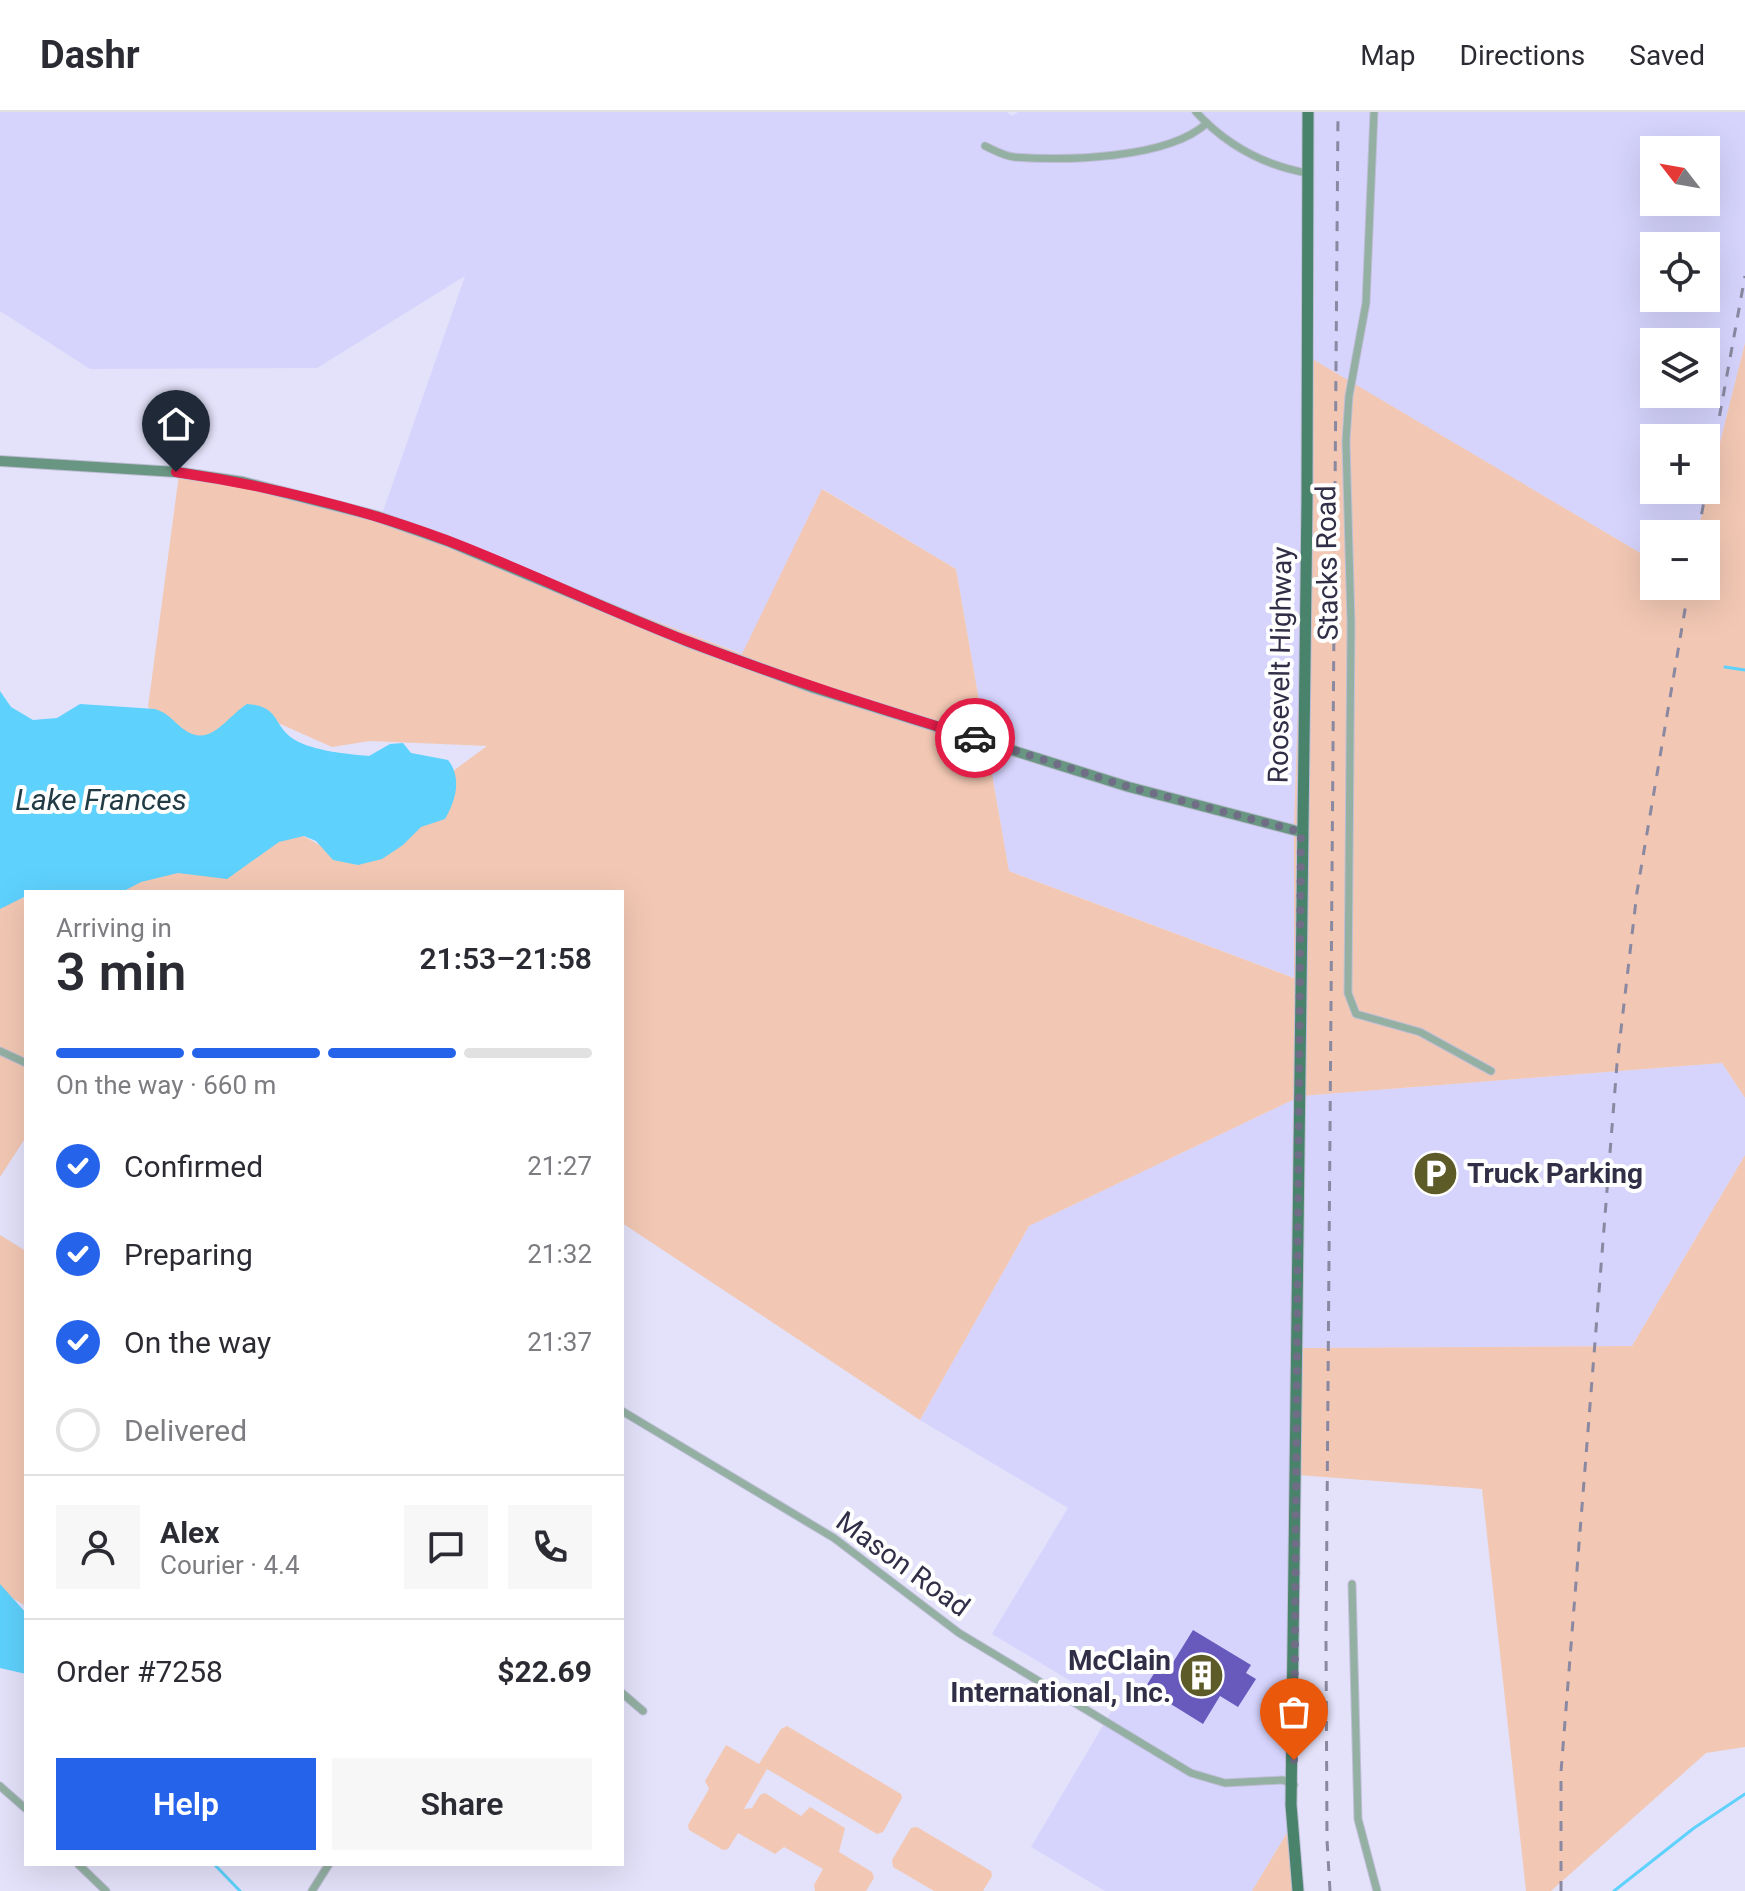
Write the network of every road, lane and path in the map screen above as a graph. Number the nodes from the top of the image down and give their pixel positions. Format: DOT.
graph roads {
  1 [pos="1196,112"];
  2 [pos="1308,112"];
  3 [pos="1374,112"];
  4 [pos="1207,123"];
  5 [pos="985,146"];
  6 [pos="1307,173"];
  7 [pos="0,461"];
  8 [pos="1301,832"];
  9 [pos="0,1051"];
  10 [pos="24,1062"];
  11 [pos="1491,1071"];
  12 [pos="624,1412"];
  13 [pos="1352,1584"];
  14 [pos="624,1695"];
  15 [pos="643,1711"];
  16 [pos="1294,1785"];
  17 [pos="0,1786"];
  18 [pos="24,1807"];
  19 [pos="80,1866"];
  20 [pos="328,1866"];
  21 [pos="106,1891"];
  22 [pos="312,1891"];
  23 [pos="1298,1891"];
  24 [pos="1377,1891"];
  1 -- 4 [label="street"];
  2 -- 6 [label="main road, Roosevelt Highway"];
  3 -- 11 [label="street, Stacks Road"];
  4 -- 5 [label="street"];
  4 -- 6 [label="street"];
  6 -- 8 [label="main road, Roosevelt Highway"];
  7 -- 8 [label="street"];
  8 -- 16 [label="main road, Roosevelt Highway"];
  9 -- 10 [label="street"];
  12 -- 16 [label="street, Mason Road"];
  13 -- 24 [label="street"];
  14 -- 15 [label="street"];
  16 -- 23 [label="main road, Roosevelt Highway"];
  17 -- 18 [label="street"];
  19 -- 21 [label="street"];
  20 -- 22 [label="street"];
}
